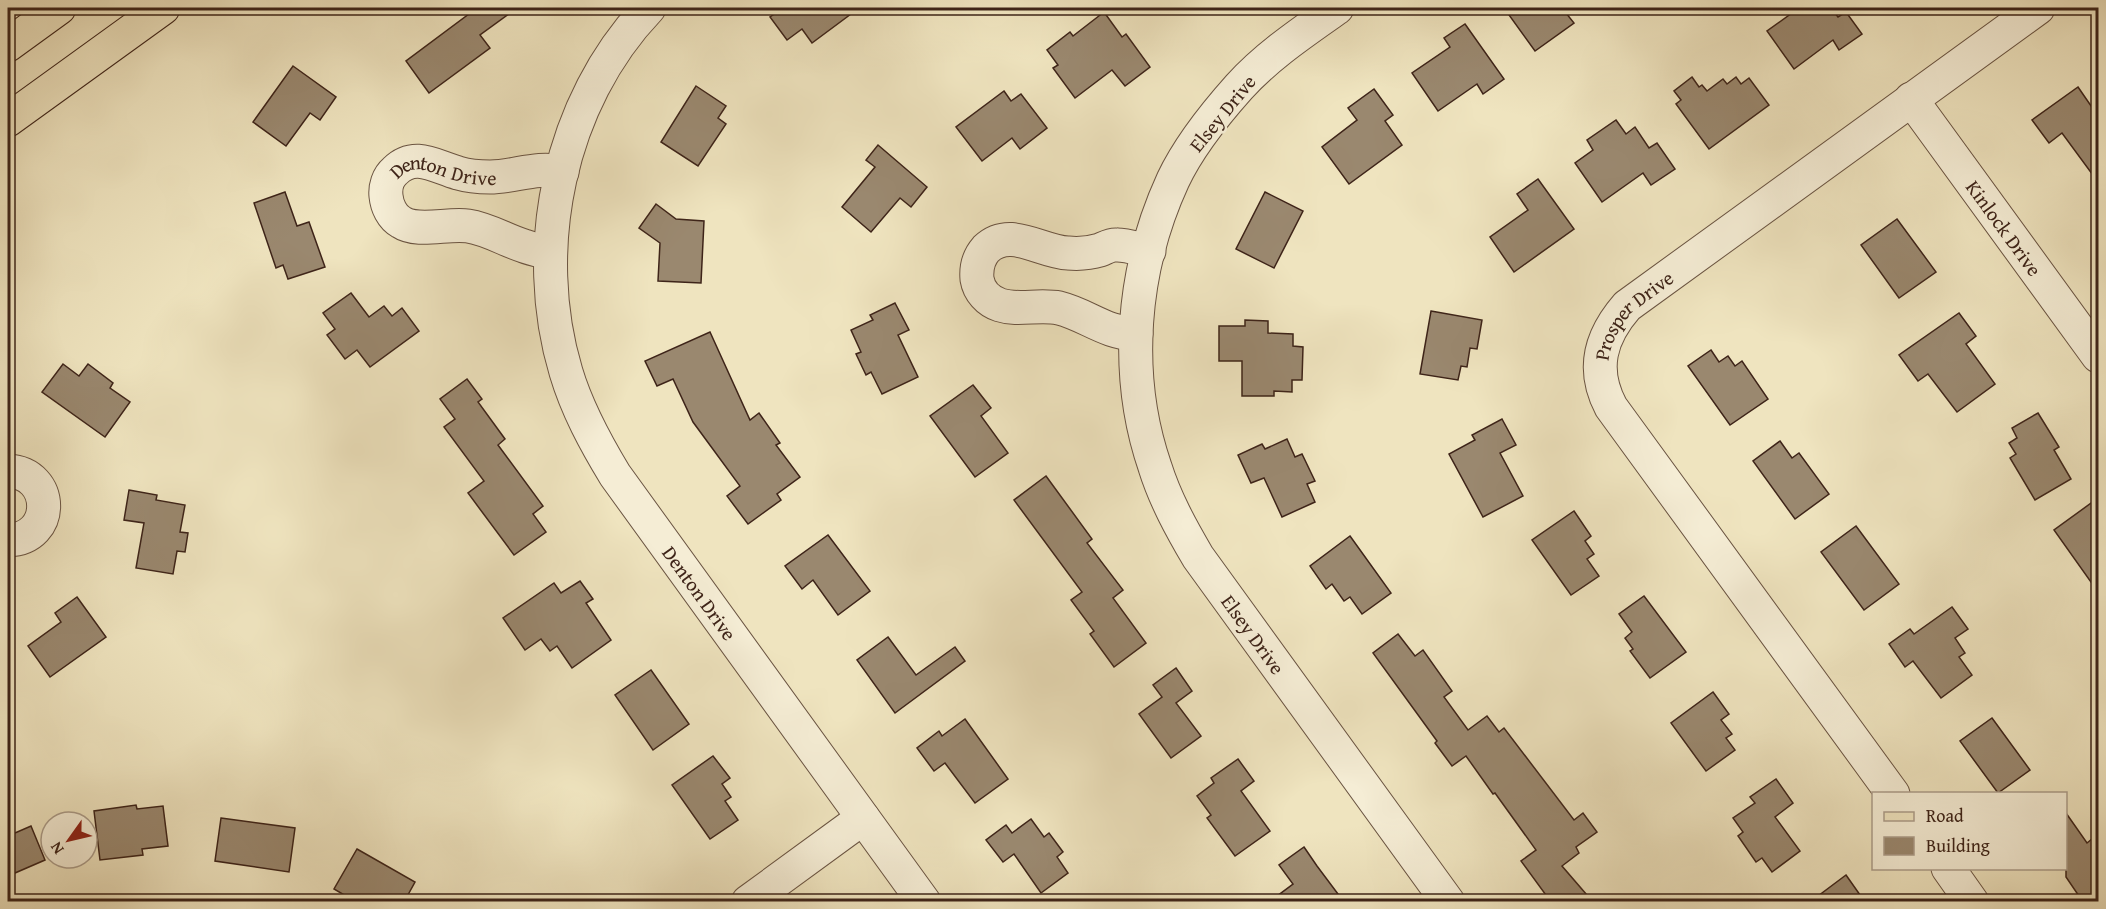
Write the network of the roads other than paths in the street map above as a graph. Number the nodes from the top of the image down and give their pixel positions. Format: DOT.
graph roads {
  1 [pos="59,8"];
  2 [pos="163,8"];
  3 [pos="650,8"];
  4 [pos="1337,8"];
  5 [pos="2038,8"];
  6 [pos="8,45"];
  7 [pos="1911,99"];
  8 [pos="8,120"];
  9 [pos="562,172"];
  10 [pos="1149,251"];
  11 [pos="550,252"];
  12 [pos="1136,334"];
  13 [pos="2098,356"];
  14 [pos="8,471"];
  15 [pos="8,540"];
  16 [pos="1892,792"];
  17 [pos="863,818"];
  18 [pos="1949,870"];
  19 [pos="748,902"];
  20 [pos="924,902"];
  21 [pos="1448,902"];
  22 [pos="1972,902"];
  1 -- 6 [label="main road"];
  2 -- 8 [label="main road"];
  3 -- 9 [label="street, Denton Drive"];
  4 -- 10 [label="street, Elsey Drive"];
  5 -- 7 [label="street, Prosper Drive"];
  7 -- 13 [label="street, Kinlock Drive"];
  7 -- 16 [label="street, Prosper Drive"];
  9 -- 11 [label="street, Denton Drive"];
  9 -- 11 [label="street, Denton Drive"];
  10 -- 12 [label="street, Elsey Drive"];
  10 -- 12 [label="street"];
  11 -- 17 [label="street, Denton Drive"];
  12 -- 21 [label="street, Elsey Drive"];
  14 -- 15 [label="street"];
  17 -- 19 [label="street"];
  17 -- 20 [label="street, Denton Drive"];
  18 -- 22 [label="street"];
}
